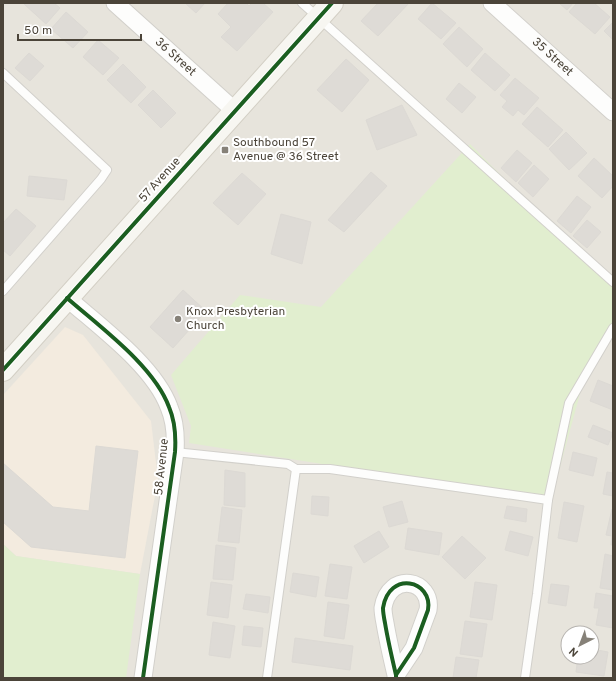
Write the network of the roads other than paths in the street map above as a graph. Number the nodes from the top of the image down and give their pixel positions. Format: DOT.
graph roads {
  1 [pos="116,3"];
  2 [pos="302,3"];
  3 [pos="492,3"];
  4 [pos="325,10"];
  5 [pos="3,73"];
  6 [pos="235,111"];
  7 [pos="613,112"];
  8 [pos="613,282"];
  9 [pos="3,291"];
  10 [pos="68,298"];
  11 [pos="613,328"];
  12 [pos="3,370"];
  13 [pos="175,452"];
  14 [pos="296,469"];
  15 [pos="548,500"];
  16 [pos="396,676"];
  17 [pos="143,678"];
  18 [pos="267,678"];
  19 [pos="525,678"];
  1 -- 6 [label="street, 36 Street"];
  2 -- 4 [label="lane"];
  3 -- 7 [label="street, 35 Street"];
  4 -- 6 [label="street, 57 Avenue"];
  4 -- 8 [label="lane"];
  5 -- 9 [label="lane"];
  6 -- 10 [label="street, 57 Avenue"];
  10 -- 12 [label="street, 57 Avenue"];
  10 -- 13 [label="street, 58 Avenue"];
  11 -- 15 [label="lane"];
  13 -- 14 [label="lane"];
  13 -- 17 [label="street, 58 Avenue"];
  14 -- 15 [label="lane"];
  14 -- 18 [label="lane"];
  15 -- 19 [label="lane"];
  16 -- 16 [label="street"];
}
